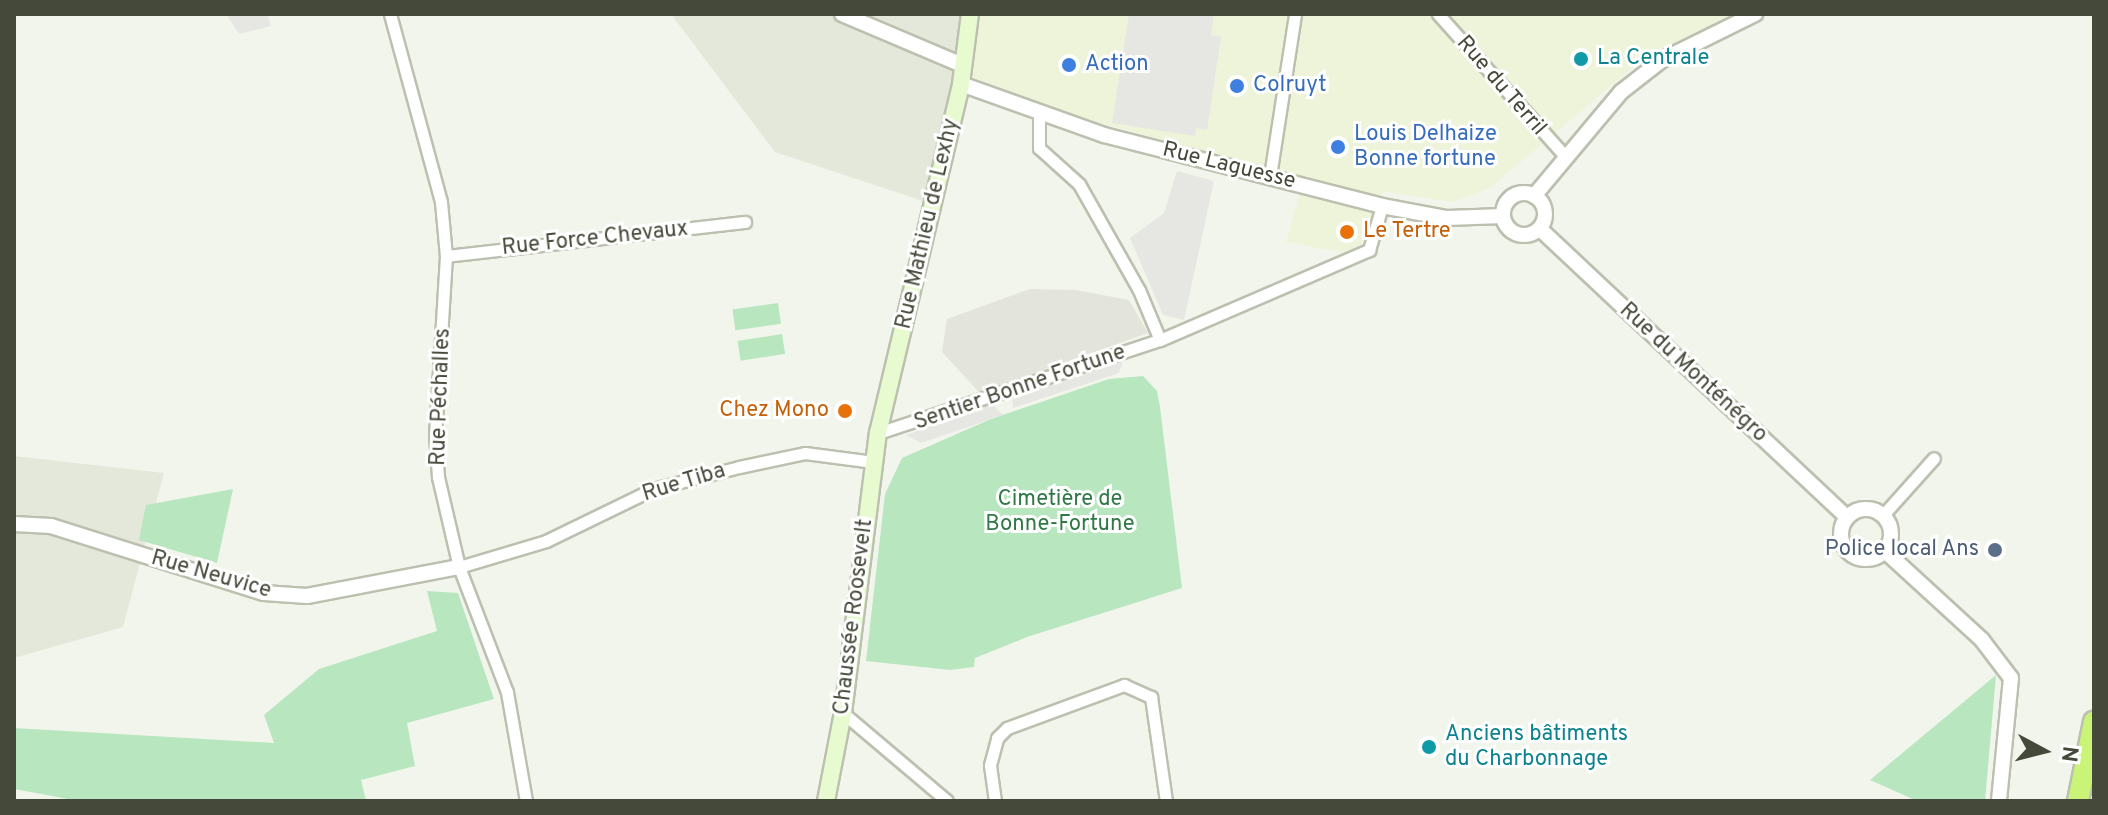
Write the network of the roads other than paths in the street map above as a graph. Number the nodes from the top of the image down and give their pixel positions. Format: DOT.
graph roads {
  1 [pos="390,14"];
  2 [pos="842,14"];
  3 [pos="970,14"];
  4 [pos="1295,14"];
  5 [pos="1438,14"];
  6 [pos="1755,14"];
  7 [pos="962,65"];
  8 [pos="961,84"];
  9 [pos="1039,114"];
  10 [pos="1565,156"];
  11 [pos="1270,176"];
  12 [pos="1534,196"];
  13 [pos="1382,206"];
  14 [pos="1503,216"];
  15 [pos="745,222"];
  16 [pos="1540,229"];
  17 [pos="446,256"];
  18 [pos="1160,340"];
  19 [pos="878,433"];
  20 [pos="1934,458"];
  21 [pos="873,462"];
  22 [pos="1883,515"];
  23 [pos="1847,517"];
  24 [pos="14,524"];
  25 [pos="1885,551"];
  26 [pos="459,567"];
  27 [pos="843,713"];
  28 [pos="2094,722"];
  29 [pos="526,801"];
  30 [pos="826,801"];
  31 [pos="947,801"];
  32 [pos="995,801"];
  33 [pos="1166,801"];
  34 [pos="1999,801"];
  35 [pos="2078,801"];
  1 -- 17 [label="street, Rue Péchalles"];
  2 -- 7 [label="street"];
  3 -- 7 [label="main road, Rue Mathieu de Lexhy"];
  4 -- 11 [label="street"];
  5 -- 10 [label="street, Rue du Terril"];
  6 -- 10 [label="street"];
  7 -- 8 [label="main road, Rue Mathieu de Lexhy"];
  8 -- 9 [label="street, Rue Laguesse"];
  8 -- 19 [label="main road, Rue Mathieu de Lexhy"];
  9 -- 11 [label="street, Rue Laguesse"];
  9 -- 18 [label="street"];
  10 -- 12 [label="street"];
  11 -- 13 [label="street, Rue Laguesse"];
  12 -- 14 [label="street"];
  12 -- 16 [label="street"];
  13 -- 14 [label="street, Rue Laguesse"];
  13 -- 18 [label="street, Sentier Bonne Fortune"];
  14 -- 16 [label="street"];
  15 -- 17 [label="street, Rue Force Chevaux"];
  16 -- 23 [label="street, Rue du Monténégro"];
  17 -- 26 [label="street, Rue Péchalles"];
  18 -- 19 [label="street, Sentier Bonne Fortune"];
  19 -- 21 [label="main road, Chaussée Roosevelt"];
  20 -- 22 [label="street"];
  21 -- 26 [label="street, Rue Tiba"];
  21 -- 27 [label="main road, Chaussée Roosevelt"];
  22 -- 23 [label="street"];
  22 -- 25 [label="street"];
  23 -- 25 [label="street"];
  24 -- 26 [label="street, Rue Neuvice"];
  25 -- 34 [label="street"];
  26 -- 29 [label="street, Rue Péchalles"];
  27 -- 30 [label="main road, Chaussée Roosevelt"];
  27 -- 31 [label="street"];
  28 -- 35 [label="highway"];
  32 -- 33 [label="street"];
}
